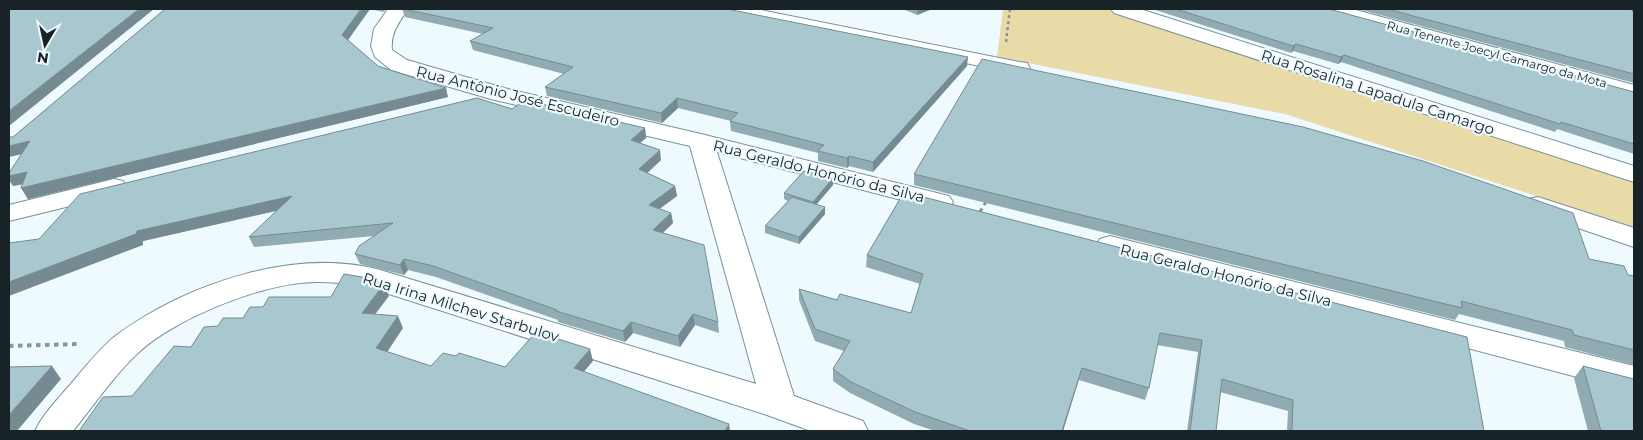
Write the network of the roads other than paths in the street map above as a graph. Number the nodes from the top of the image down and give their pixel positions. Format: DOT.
graph roads {
  1 [pos="398,9"];
  2 [pos="728,9"];
  3 [pos="1121,9"];
  4 [pos="1331,9"];
  5 [pos="1038,72"];
  6 [pos="1634,92"];
  7 [pos="499,94"];
  8 [pos="451,105"];
  9 [pos="702,141"];
  10 [pos="1634,174"];
  11 [pos="134,182"];
  12 [pos="1521,199"];
  13 [pos="984,204"];
  14 [pos="9,213"];
  15 [pos="1634,238"];
  16 [pos="1086,239"];
  17 [pos="1634,378"];
  18 [pos="779,404"];
  19 [pos="53,431"];
  20 [pos="850,431"];
  1 -- 7 [label="street, Rua Antônio José Escudeiro"];
  2 -- 5 [label="street"];
  3 -- 10 [label="street, Rua Rosalina Lapadula Camargo"];
  4 -- 6 [label="street, Rua Tenente Joecyl Camargo da Mota"];
  7 -- 8 [label="street"];
  7 -- 9 [label="street, Rua Antônio José Escudeiro"];
  9 -- 13 [label="street, Rua Geraldo Honório da Silva"];
  9 -- 18 [label="street"];
  11 -- 14 [label="street"];
  12 -- 15 [label="street"];
  16 -- 17 [label="street, Rua Geraldo Honório da Silva"];
  18 -- 19 [label="street, Rua Irina Milchev Starbulov"];
  18 -- 20 [label="street, Rua Irina Milchev Starbulov"];
}
